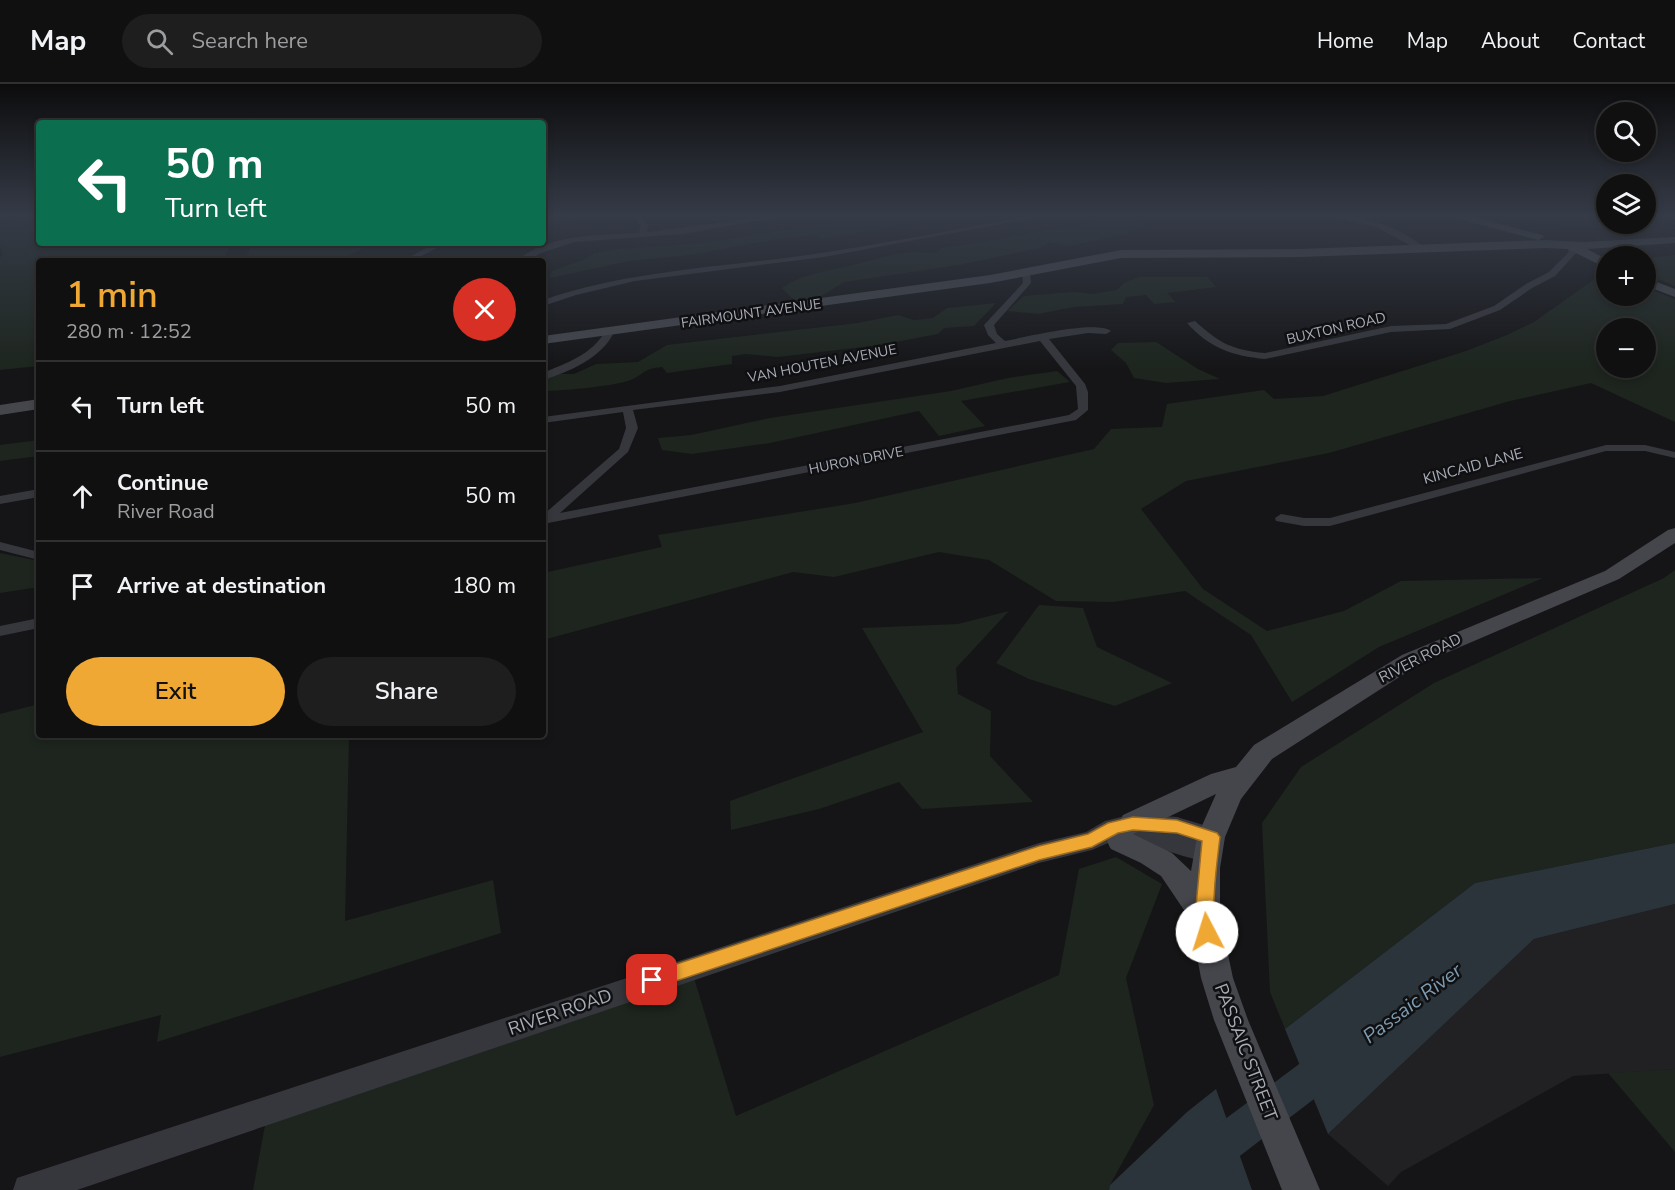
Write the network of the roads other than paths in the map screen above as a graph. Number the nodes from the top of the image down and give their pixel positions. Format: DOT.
graph roads {
  1 [pos="722,268"];
  2 [pos="1049,268"];
  3 [pos="1557,268"];
  4 [pos="1026,272"];
  5 [pos="1656,286"];
  6 [pos="546,293"];
  7 [pos="1675,293"];
  8 [pos="556,298"];
  9 [pos="546,302"];
  10 [pos="1192,323"];
  11 [pos="1106,331"];
  12 [pos="609,332"];
  13 [pos="1043,338"];
  14 [pos="546,340"];
  15 [pos="1003,344"];
  16 [pos="546,376"];
  17 [pos="36,404"];
  18 [pos="627,408"];
  19 [pos="0,410"];
  20 [pos="546,420"];
  21 [pos="1675,454"];
  22 [pos="36,494"];
  23 [pos="0,500"];
  24 [pos="546,517"];
  25 [pos="1281,518"];
  26 [pos="546,519"];
  27 [pos="1675,534"];
  28 [pos="0,546"];
  29 [pos="36,555"];
  30 [pos="36,623"];
  31 [pos="0,631"];
  32 [pos="1242,776"];
  33 [pos="1127,832"];
  34 [pos="1210,845"];
  35 [pos="1204,917"];
  36 [pos="1301,1183"];
  37 [pos="29,1190"];
  1 -- 8 [label="street"];
  2 -- 4 [label="main road, FAIRMOUNT AVENUE"];
  3 -- 10 [label="street, BUXTON ROAD"];
  4 -- 12 [label="main road, FAIRMOUNT AVENUE"];
  4 -- 15 [label="street"];
  5 -- 7 [label="main road"];
  6 -- 8 [label="street"];
  8 -- 9 [label="street"];
  11 -- 13 [label="street, VAN HOUTEN AVENUE"];
  12 -- 14 [label="main road, FAIRMOUNT AVENUE"];
  12 -- 16 [label="street"];
  13 -- 15 [label="street, VAN HOUTEN AVENUE"];
  13 -- 26 [label="street, HURON DRIVE"];
  15 -- 18 [label="street, VAN HOUTEN AVENUE"];
  17 -- 19 [label="main road"];
  18 -- 20 [label="street, VAN HOUTEN AVENUE"];
  18 -- 24 [label="street"];
  21 -- 25 [label="street, KINCAID LANE"];
  22 -- 23 [label="street"];
  27 -- 32 [label="main road, RIVER ROAD"];
  28 -- 29 [label="street"];
  30 -- 31 [label="street"];
  32 -- 33 [label="main road"];
  32 -- 34 [label="main road, RIVER ROAD"];
  33 -- 34 [label="street, RIVER ROAD"];
  33 -- 35 [label="main road"];
  33 -- 37 [label="street, RIVER ROAD"];
  34 -- 35 [label="main road, PASSAIC STREET"];
  35 -- 36 [label="main road, PASSAIC STREET"];
}
